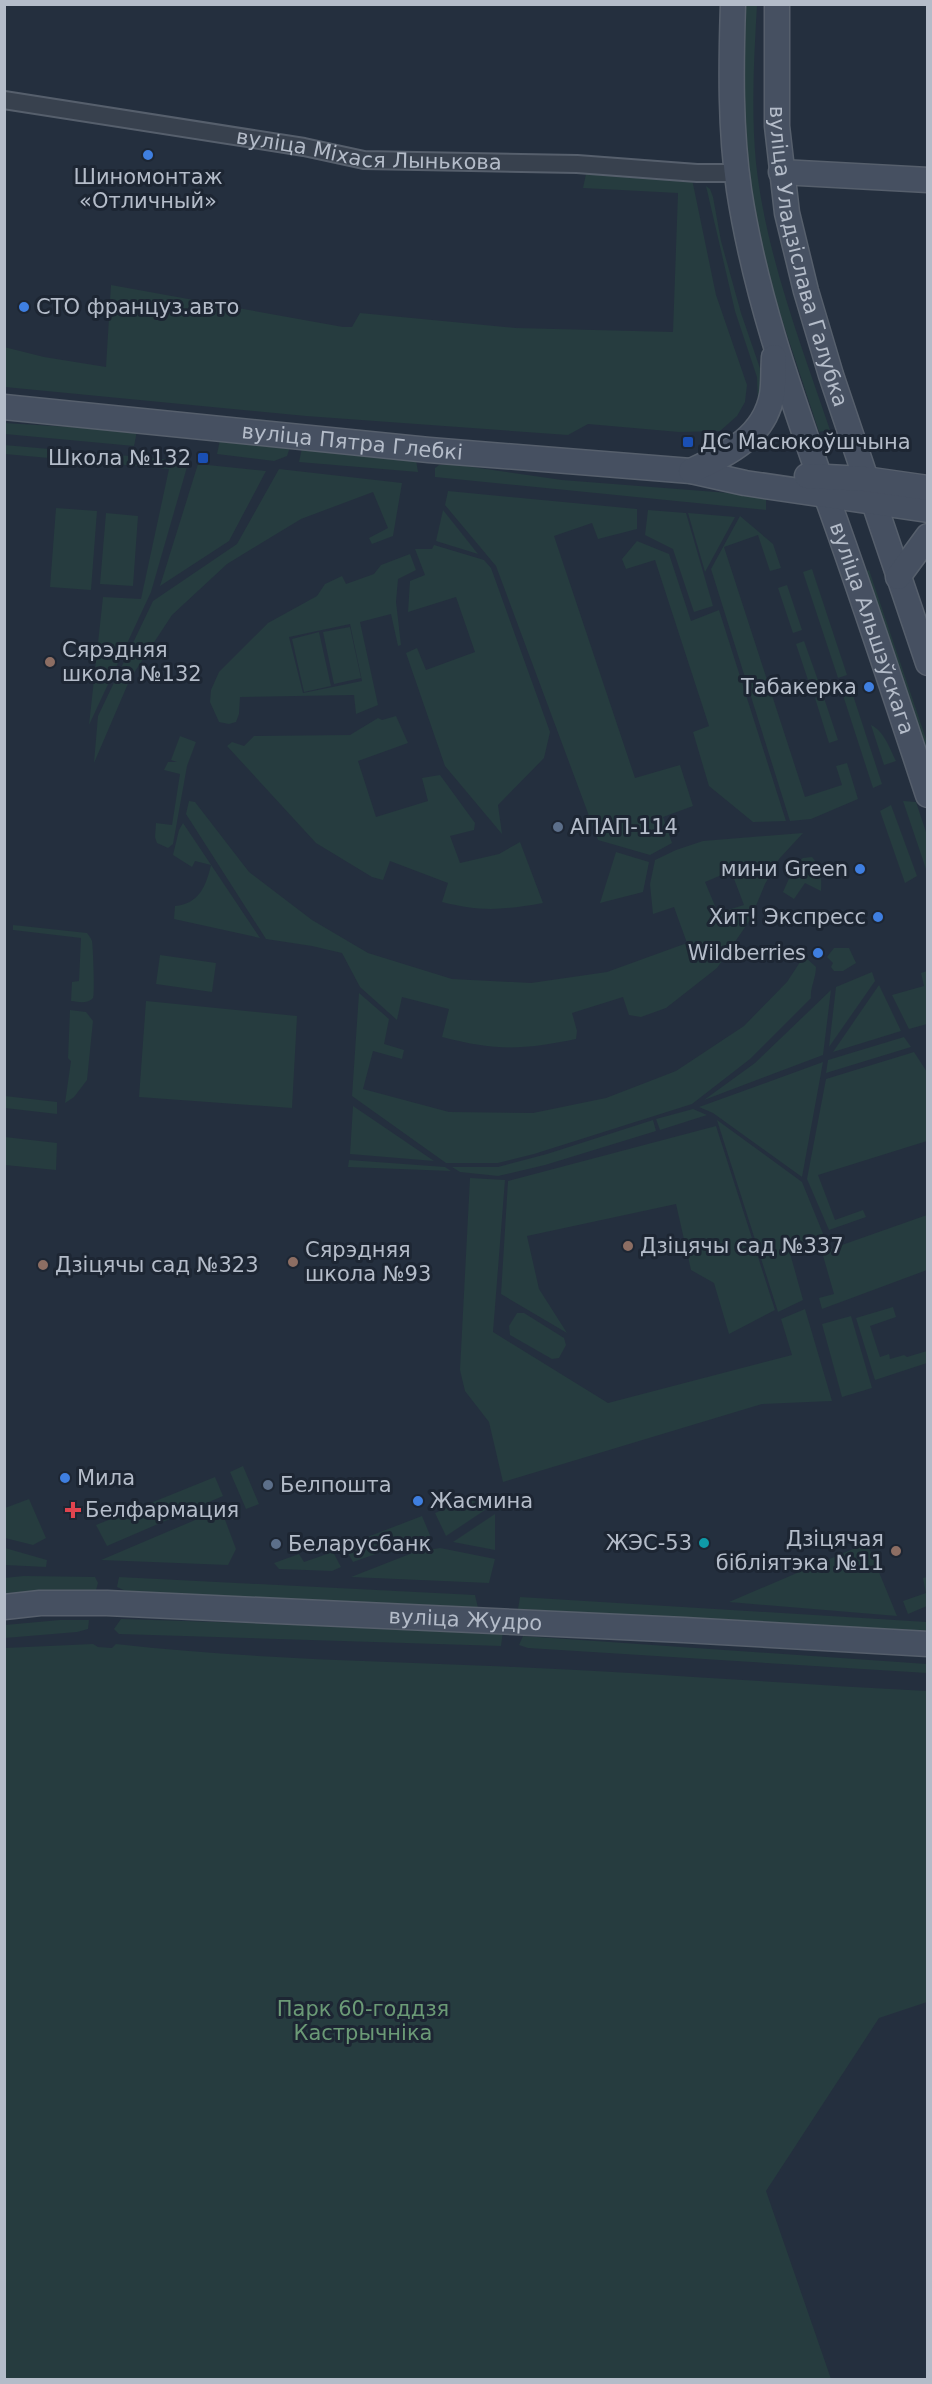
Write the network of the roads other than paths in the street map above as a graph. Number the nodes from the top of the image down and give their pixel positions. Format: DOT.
graph roads {
  1 [pos="733,4"];
  2 [pos="777,4"];
  3 [pos="4,100"];
  4 [pos="781,172"];
  5 [pos="737,173"];
  6 [pos="927,180"];
  7 [pos="775,343"];
  8 [pos="4,407"];
  9 [pos="696,472"];
  10 [pos="865,479"];
  11 [pos="823,486"];
  12 [pos="927,488"];
  13 [pos="873,503"];
  14 [pos="927,510"];
  15 [pos="927,536"];
  16 [pos="898,577"];
  17 [pos="927,663"];
  18 [pos="927,795"];
  19 [pos="4,1607"];
  20 [pos="927,1644"];
  1 -- 5 [label="main road, вуліца Уладзіслава Галубка"];
  2 -- 4 [label="main road, вуліца Уладзіслава Галубка"];
  3 -- 5 [label="street, вуліца Міхася Лынькова"];
  4 -- 6 [label="main road"];
  4 -- 10 [label="main road, вуліца Уладзіслава Галубка"];
  5 -- 7 [label="main road, вуліца Уладзіслава Галубка"];
  7 -- 9 [label="main road"];
  7 -- 11 [label="main road, вуліца Уладзіслава Галубка"];
  8 -- 9 [label="main road, вуліца Пятра Глебкі"];
  9 -- 11 [label="main road, вуліца Пятра Глебкі"];
  10 -- 11 [label="main road, вуліца Пятра Глебкі"];
  10 -- 12 [label="main road, вуліца Пятра Глебкі"];
  10 -- 13 [label="main road, вуліца Уладзіслава Галубка"];
  11 -- 13 [label="main road, вуліца Пятра Глебкі"];
  11 -- 18 [label="main road, вуліца Альшэўскага"];
  13 -- 14 [label="main road, вуліца Пятра Глебкі"];
  13 -- 16 [label="main road, вуліца Альшэўскага"];
  15 -- 16 [label="main road"];
  16 -- 17 [label="main road, вуліца Альшэўскага"];
  19 -- 20 [label="main road, вуліца Жудро"];
}
